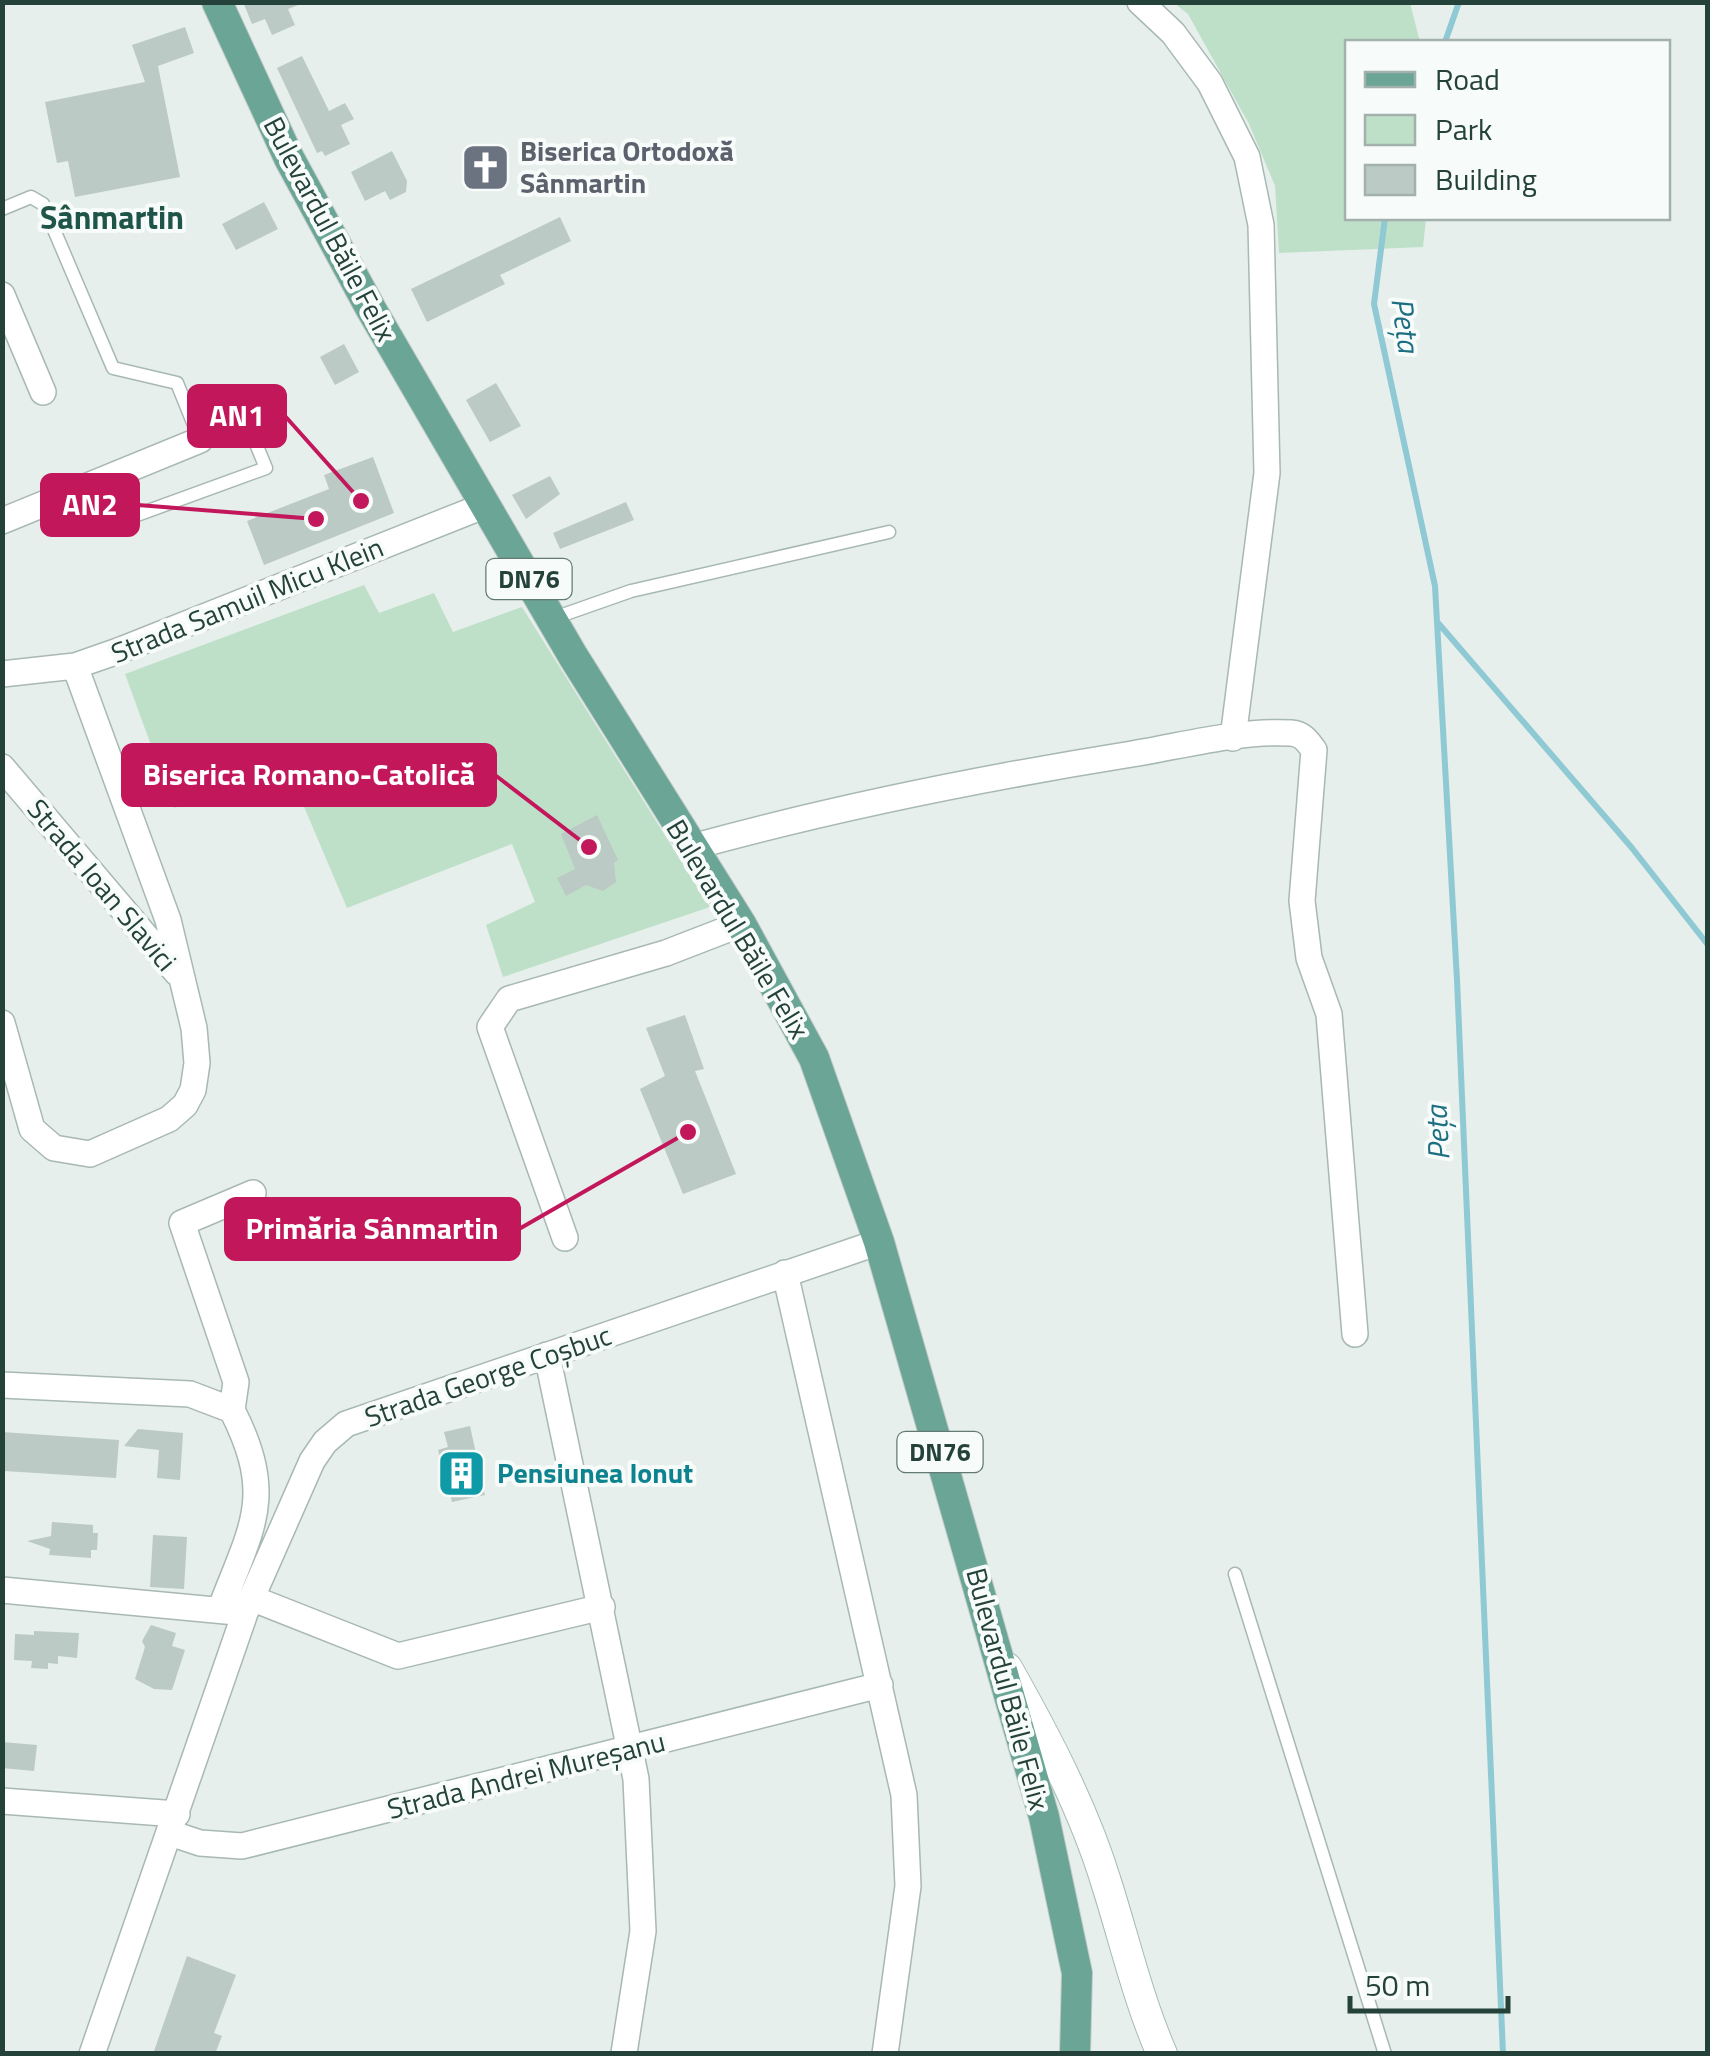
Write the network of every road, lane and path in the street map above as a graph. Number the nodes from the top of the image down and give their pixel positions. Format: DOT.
graph roads {
  1 [pos="217,2"];
  2 [pos="1140,2"];
  3 [pos="2,209"];
  4 [pos="2,295"];
  5 [pos="43,392"];
  6 [pos="200,440"];
  7 [pos="68,494"];
  8 [pos="486,505"];
  9 [pos="2,521"];
  10 [pos="889,532"];
  11 [pos="552,619"];
  12 [pos="75,666"];
  13 [pos="2,674"];
  14 [pos="1233,738"];
  15 [pos="2,767"];
  16 [pos="12,796"];
  17 [pos="692,847"];
  18 [pos="742,924"];
  19 [pos="183,980"];
  20 [pos="2,1024"];
  21 [pos="254,1193"];
  22 [pos="565,1238"];
  23 [pos="879,1242"];
  24 [pos="785,1273"];
  25 [pos="1355,1334"];
  26 [pos="547,1356"];
  27 [pos="2,1386"];
  28 [pos="232,1410"];
  29 [pos="1236,1574"];
  30 [pos="2,1590"];
  31 [pos="602,1606"];
  32 [pos="239,1607"];
  33 [pos="1002,1661"];
  34 [pos="880,1684"];
  35 [pos="631,1749"];
  36 [pos="2,1801"];
  37 [pos="173,1823"];
  38 [pos="624,2053"];
  39 [pos="92,2054"];
  40 [pos="885,2054"];
  41 [pos="1075,2054"];
  42 [pos="1162,2054"];
  43 [pos="1385,2054"];
  1 -- 8 [label="main road, Bulevardul Băile Felix / DN76"];
  2 -- 14 [label="street"];
  3 -- 6 [label="lane"];
  4 -- 5 [label="street"];
  6 -- 7 [label="street"];
  6 -- 7 [label="lane"];
  7 -- 9 [label="street"];
  8 -- 11 [label="main road, Bulevardul Băile Felix / DN76"];
  8 -- 12 [label="street, Strada Samuil Micu Klein"];
  10 -- 11 [label="lane"];
  11 -- 17 [label="main road, Bulevardul Băile Felix / DN76"];
  12 -- 13 [label="street, Strada Samuil Micu Klein"];
  12 -- 19 [label="street, Strada Ioan Slavici"];
  14 -- 17 [label="street"];
  14 -- 25 [label="street"];
  15 -- 16 [label="street, Strada Ioan Slavici"];
  16 -- 19 [label="street, Strada Ioan Slavici"];
  17 -- 18 [label="main road, Bulevardul Băile Felix / DN76"];
  18 -- 22 [label="street"];
  18 -- 23 [label="main road, Bulevardul Băile Felix / DN76"];
  19 -- 20 [label="street, Strada Ioan Slavici"];
  21 -- 28 [label="street"];
  23 -- 24 [label="street, Strada George Coșbuc"];
  23 -- 33 [label="main road, Bulevardul Băile Felix / DN76"];
  24 -- 26 [label="street, Strada George Coșbuc"];
  24 -- 34 [label="street"];
  26 -- 31 [label="street"];
  26 -- 32 [label="street, Strada George Coșbuc"];
  27 -- 28 [label="street"];
  28 -- 32 [label="street"];
  29 -- 43 [label="lane"];
  30 -- 32 [label="street"];
  31 -- 32 [label="street"];
  31 -- 35 [label="street"];
  32 -- 37 [label="street, Strada George Coșbuc"];
  33 -- 41 [label="main road, Bulevardul Băile Felix / DN76"];
  33 -- 42 [label="main road"];
  34 -- 35 [label="street, Strada Andrei Mureșanu"];
  34 -- 40 [label="street"];
  35 -- 37 [label="street, Strada Andrei Mureșanu"];
  35 -- 38 [label="street"];
  36 -- 37 [label="street, Strada Andrei Mureșanu"];
  37 -- 39 [label="street, Strada George Coșbuc"];
}
